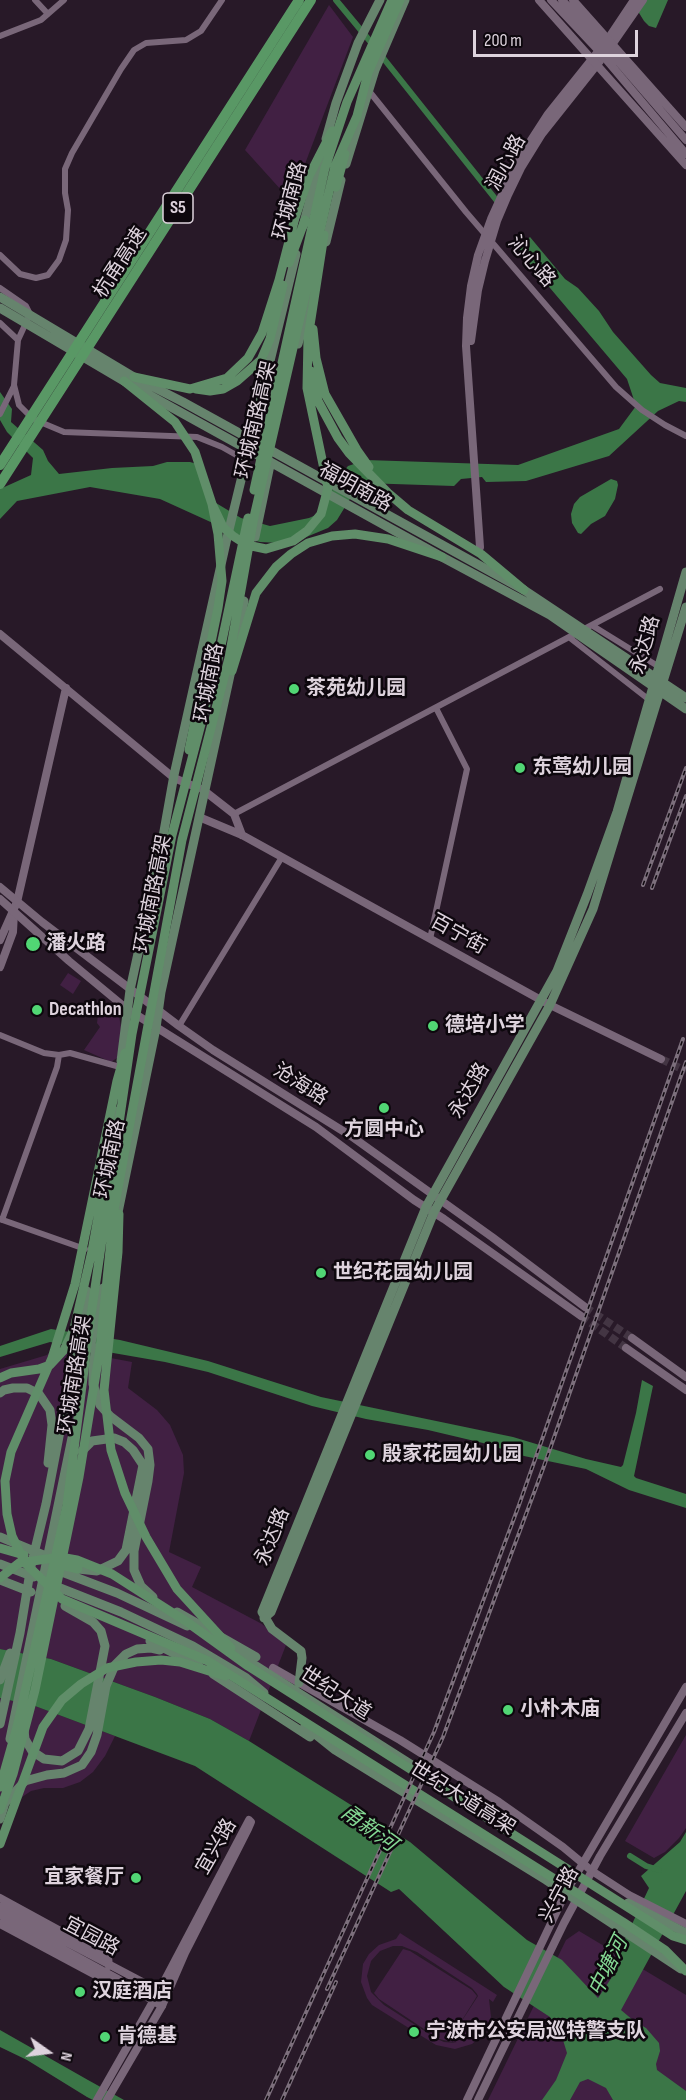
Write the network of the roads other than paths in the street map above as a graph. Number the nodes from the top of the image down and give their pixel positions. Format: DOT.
graph roads {
  1 [pos="35,0"];
  2 [pos="64,0"];
  3 [pos="222,0"];
  4 [pos="299,0"];
  5 [pos="311,0"];
  6 [pos="380,0"];
  7 [pos="392,0"];
  8 [pos="402,0"];
  9 [pos="538,0"];
  10 [pos="551,0"];
  11 [pos="562,0"];
  12 [pos="573,0"];
  13 [pos="634,0"];
  14 [pos="643,0"];
  15 [pos="48,14"];
  16 [pos="0,36"];
  17 [pos="608,39"];
  18 [pos="592,60"];
  19 [pos="369,91"];
  20 [pos="347,102"];
  21 [pos="357,116"];
  22 [pos="666,125"];
  23 [pos="686,127"];
  24 [pos="686,140"];
  25 [pos="686,154"];
  26 [pos="686,165"];
  27 [pos="305,220"];
  28 [pos="488,237"];
  29 [pos="0,255"];
  30 [pos="0,288"];
  31 [pos="0,297"];
  32 [pos="311,298"];
  33 [pos="0,308"];
  34 [pos="0,323"];
  35 [pos="18,340"];
  36 [pos="308,348"];
  37 [pos="134,377"];
  38 [pos="124,381"];
  39 [pos="14,385"];
  40 [pos="190,388"];
  41 [pos="40,412"];
  42 [pos="0,414"];
  43 [pos="686,436"];
  44 [pos="245,460"];
  45 [pos="0,465"];
  46 [pos="0,484"];
  47 [pos="388,493"];
  48 [pos="212,504"];
  49 [pos="480,547"];
  50 [pos="442,557"];
  51 [pos="686,572"];
  52 [pos="660,589"];
  53 [pos="524,590"];
  54 [pos="686,607"];
  55 [pos="593,626"];
  56 [pos="0,634"];
  57 [pos="570,638"];
  58 [pos="662,669"];
  59 [pos="66,688"];
  60 [pos="686,698"];
  61 [pos="653,703"];
  62 [pos="436,708"];
  63 [pos="686,709"];
  64 [pos="174,778"];
  65 [pos="205,790"];
  66 [pos="234,814"];
  67 [pos="199,817"];
  68 [pos="172,835"];
  69 [pos="242,835"];
  70 [pos="182,840"];
  71 [pos="282,857"];
  72 [pos="0,887"];
  73 [pos="0,899"];
  74 [pos="17,902"];
  75 [pos="14,911"];
  76 [pos="430,939"];
  77 [pos="0,940"];
  78 [pos="0,967"];
  79 [pos="130,990"];
  80 [pos="546,1002"];
  81 [pos="127,1009"];
  82 [pos="158,1009"];
  83 [pos="179,1026"];
  84 [pos="156,1028"];
  85 [pos="132,1034"];
  86 [pos="0,1035"];
  87 [pos="59,1055"];
  88 [pos="661,1059"];
  89 [pos="120,1067"];
  90 [pos="124,1172"];
  91 [pos="106,1173"];
  92 [pos="432,1194"];
  93 [pos="441,1200"];
  94 [pos="430,1209"];
  95 [pos="1,1220"];
  96 [pos="92,1251"];
  97 [pos="585,1307"];
  98 [pos="581,1316"];
  99 [pos="77,1329"];
  100 [pos="96,1331"];
  101 [pos="632,1338"];
  102 [pos="626,1348"];
  103 [pos="686,1377"];
  104 [pos="0,1378"];
  105 [pos="686,1390"];
  106 [pos="2,1391"];
  107 [pos="68,1458"];
  108 [pos="0,1543"];
  109 [pos="0,1564"];
  110 [pos="31,1566"];
  111 [pos="77,1573"];
  112 [pos="49,1578"];
  113 [pos="1,1580"];
  114 [pos="64,1606"];
  115 [pos="180,1655"];
  116 [pos="248,1666"];
  117 [pos="0,1680"];
  118 [pos="238,1680"];
  119 [pos="298,1687"];
  120 [pos="686,1687"];
  121 [pos="17,1705"];
  122 [pos="686,1713"];
  123 [pos="0,1724"];
  124 [pos="336,1750"];
  125 [pos="0,1782"];
  126 [pos="0,1787"];
  127 [pos="0,1810"];
  128 [pos="0,1819"];
  129 [pos="0,1844"];
  130 [pos="580,1867"];
  131 [pos="590,1874"];
  132 [pos="565,1894"];
  133 [pos="0,1898"];
  134 [pos="576,1901"];
  135 [pos="0,1907"];
  136 [pos="0,1915"];
  137 [pos="0,1924"];
  138 [pos="685,1932"];
  139 [pos="547,1946"];
  140 [pos="665,1954"];
  141 [pos="110,1970"];
  142 [pos="686,1971"];
  143 [pos="159,1991"];
  144 [pos="167,1995"];
  145 [pos="153,2000"];
  146 [pos="518,2004"];
  147 [pos="162,2006"];
  148 [pos="97,2100"];
  149 [pos="106,2100"];
  150 [pos="468,2100"];
  151 [pos="478,2100"];
  1 -- 15 [label="street"];
  2 -- 15 [label="street"];
  3 -- 29 [label="street"];
  4 -- 41 [label="highway, 杭甬高速 / S5"];
  5 -- 41 [label="highway, 杭甬高速 / S5"];
  6 -- 27 [label="main road, 环城南路"];
  7 -- 20 [label="highway, 环城南路高架"];
  8 -- 19 [label="main road"];
  8 -- 21 [label="highway, 环城南路高架"];
  9 -- 18 [label="main road"];
  10 -- 22 [label="main road"];
  11 -- 22 [label="main road"];
  12 -- 17 [label="main road"];
  13 -- 17 [label="street, 润心路"];
  14 -- 28 [label="street, 润心路"];
  15 -- 16 [label="street"];
  17 -- 18 [label="street, 润心路"];
  17 -- 23 [label="main road"];
  18 -- 26 [label="main road"];
  18 -- 28 [label="street, 润心路"];
  19 -- 28 [label="street, 沁心路"];
  19 -- 32 [label="main road"];
  20 -- 40 [label="highway"];
  20 -- 68 [label="highway, 环城南路高架"];
  21 -- 36 [label="highway"];
  21 -- 70 [label="highway, 环城南路高架"];
  22 -- 24 [label="main road"];
  22 -- 25 [label="main road"];
  27 -- 40 [label="highway"];
  27 -- 44 [label="main road, 环城南路"];
  28 -- 43 [label="street, 沁心路"];
  28 -- 49 [label="street, 润心路"];
  30 -- 35 [label="street"];
  31 -- 37 [label="main road, 福明南路"];
  32 -- 47 [label="highway"];
  32 -- 65 [label="main road, 环城南路"];
  33 -- 38 [label="main road, 福明南路"];
  34 -- 35 [label="street"];
  35 -- 39 [label="street"];
  36 -- 47 [label="highway"];
  36 -- 48 [label="highway"];
  37 -- 40 [label="highway"];
  37 -- 53 [label="main road, 福明南路"];
  38 -- 48 [label="highway"];
  38 -- 50 [label="main road, 福明南路"];
  39 -- 42 [label="street"];
  39 -- 44 [label="street"];
  41 -- 45 [label="highway, 杭甬高速 / S5"];
  41 -- 46 [label="highway, 杭甬高速 / S5"];
  44 -- 64 [label="main road, 环城南路"];
  47 -- 53 [label="highway"];
  48 -- 68 [label="highway"];
  50 -- 63 [label="main road, 福明南路"];
  50 -- 70 [label="highway"];
  51 -- 58 [label="main road, 永达路"];
  52 -- 55 [label="street"];
  53 -- 60 [label="main road, 福明南路"];
  54 -- 58 [label="main road, 永达路"];
  55 -- 57 [label="street"];
  55 -- 58 [label="street"];
  56 -- 59 [label="street"];
  57 -- 61 [label="street"];
  57 -- 62 [label="street"];
  58 -- 61 [label="main road, 永达路"];
  59 -- 64 [label="street"];
  59 -- 74 [label="street"];
  61 -- 80 [label="main road, 永达路"];
  62 -- 66 [label="street"];
  62 -- 76 [label="street"];
  64 -- 65 [label="street"];
  64 -- 79 [label="main road, 环城南路"];
  65 -- 66 [label="street"];
  65 -- 67 [label="main road, 环城南路"];
  66 -- 69 [label="street"];
  67 -- 69 [label="street, 百宁街"];
  67 -- 82 [label="main road, 环城南路"];
  68 -- 85 [label="highway, 环城南路高架"];
  69 -- 71 [label="street, 百宁街"];
  70 -- 90 [label="highway, 环城南路高架"];
  71 -- 76 [label="street, 百宁街"];
  71 -- 83 [label="street"];
  72 -- 74 [label="main road, 沧海路"];
  73 -- 75 [label="main road, 沧海路"];
  74 -- 75 [label="street"];
  74 -- 79 [label="main road, 沧海路"];
  75 -- 77 [label="street"];
  75 -- 78 [label="street"];
  75 -- 81 [label="main road, 沧海路"];
  76 -- 80 [label="street, 百宁街"];
  79 -- 81 [label="main road, 环城南路"];
  79 -- 82 [label="main road, 沧海路"];
  80 -- 88 [label="street, 百宁街"];
  80 -- 92 [label="main road, 永达路"];
  80 -- 93 [label="main road, 永达路"];
  81 -- 84 [label="main road, 沧海路"];
  81 -- 89 [label="main road, 环城南路"];
  82 -- 83 [label="main road, 沧海路"];
  82 -- 84 [label="main road, 环城南路"];
  83 -- 92 [label="main road, 沧海路"];
  84 -- 90 [label="main road, 环城南路"];
  84 -- 94 [label="main road, 沧海路"];
  85 -- 118 [label="highway, 世纪大道高架"];
  85 -- 126 [label="highway, 环城南路高架"];
  86 -- 87 [label="street"];
  87 -- 89 [label="street"];
  87 -- 95 [label="street"];
  89 -- 91 [label="main road, 环城南路"];
  90 -- 100 [label="main road, 环城南路"];
  90 -- 116 [label="highway"];
  90 -- 127 [label="highway, 环城南路高架"];
  91 -- 96 [label="highway"];
  91 -- 99 [label="main road, 环城南路"];
  92 -- 93 [label="main road, 沧海路"];
  92 -- 94 [label="main road, 永达路"];
  93 -- 94 [label="main road, 永达路"];
  93 -- 97 [label="main road, 沧海路"];
  94 -- 98 [label="main road, 沧海路"];
  94 -- 119 [label="main road, 永达路"];
  95 -- 96 [label="street"];
  96 -- 99 [label="highway"];
  99 -- 104 [label="highway"];
  99 -- 110 [label="main road, 环城南路"];
  100 -- 107 [label="main road, 环城南路"];
  100 -- 119 [label="main road"];
  101 -- 103 [label="main road"];
  102 -- 105 [label="main road"];
  106 -- 110 [label="main road"];
  107 -- 112 [label="main road"];
  107 -- 121 [label="main road, 环城南路"];
  108 -- 111 [label="main road, 世纪大道"];
  108 -- 111 [label="highway"];
  109 -- 124 [label="main road, 世纪大道"];
  110 -- 117 [label="main road"];
  110 -- 123 [label="main road, 环城南路"];
  111 -- 112 [label="main road"];
  111 -- 119 [label="main road, 世纪大道"];
  112 -- 114 [label="main road"];
  112 -- 121 [label="main road"];
  113 -- 114 [label="main road"];
  113 -- 116 [label="highway"];
  114 -- 115 [label="main road"];
  115 -- 124 [label="main road"];
  115 -- 128 [label="main road"];
  116 -- 138 [label="highway, 世纪大道高架"];
  118 -- 129 [label="highway"];
  118 -- 140 [label="highway, 世纪大道高架"];
  119 -- 130 [label="main road, 世纪大道"];
  119 -- 130 [label="street"];
  120 -- 130 [label="main road, 兴宁路"];
  121 -- 125 [label="main road, 环城南路"];
  122 -- 131 [label="main road, 兴宁路"];
  124 -- 132 [label="main road, 世纪大道"];
  130 -- 131 [label="main road, 世纪大道"];
  130 -- 132 [label="main road, 兴宁路"];
  131 -- 134 [label="main road, 兴宁路"];
  131 -- 138 [label="main road, 世纪大道"];
  131 -- 138 [label="street"];
  132 -- 134 [label="main road, 世纪大道"];
  132 -- 139 [label="main road, 兴宁路"];
  133 -- 141 [label="main road"];
  134 -- 139 [label="main road, 兴宁路"];
  134 -- 140 [label="main road, 世纪大道"];
  135 -- 141 [label="main road, 宜园路"];
  136 -- 141 [label="main road, 宜园路"];
  137 -- 141 [label="main road, 宜园路"];
  139 -- 146 [label="main road, 兴宁路"];
  140 -- 142 [label="highway, 世纪大道高架"];
  141 -- 143 [label="main road, 宜园路"];
  141 -- 145 [label="main road, 宜园路"];
  143 -- 144 [label="main road, 宜园路"];
  143 -- 144 [label="street, 宜兴路"];
  143 -- 145 [label="street, 宜兴路"];
  144 -- 147 [label="street, 宜兴路"];
  145 -- 147 [label="main road, 宜园路"];
  145 -- 148 [label="street, 宜兴路"];
  146 -- 150 [label="main road"];
  146 -- 151 [label="main road, 兴宁路"];
  147 -- 149 [label="street, 宜兴路"];
}
